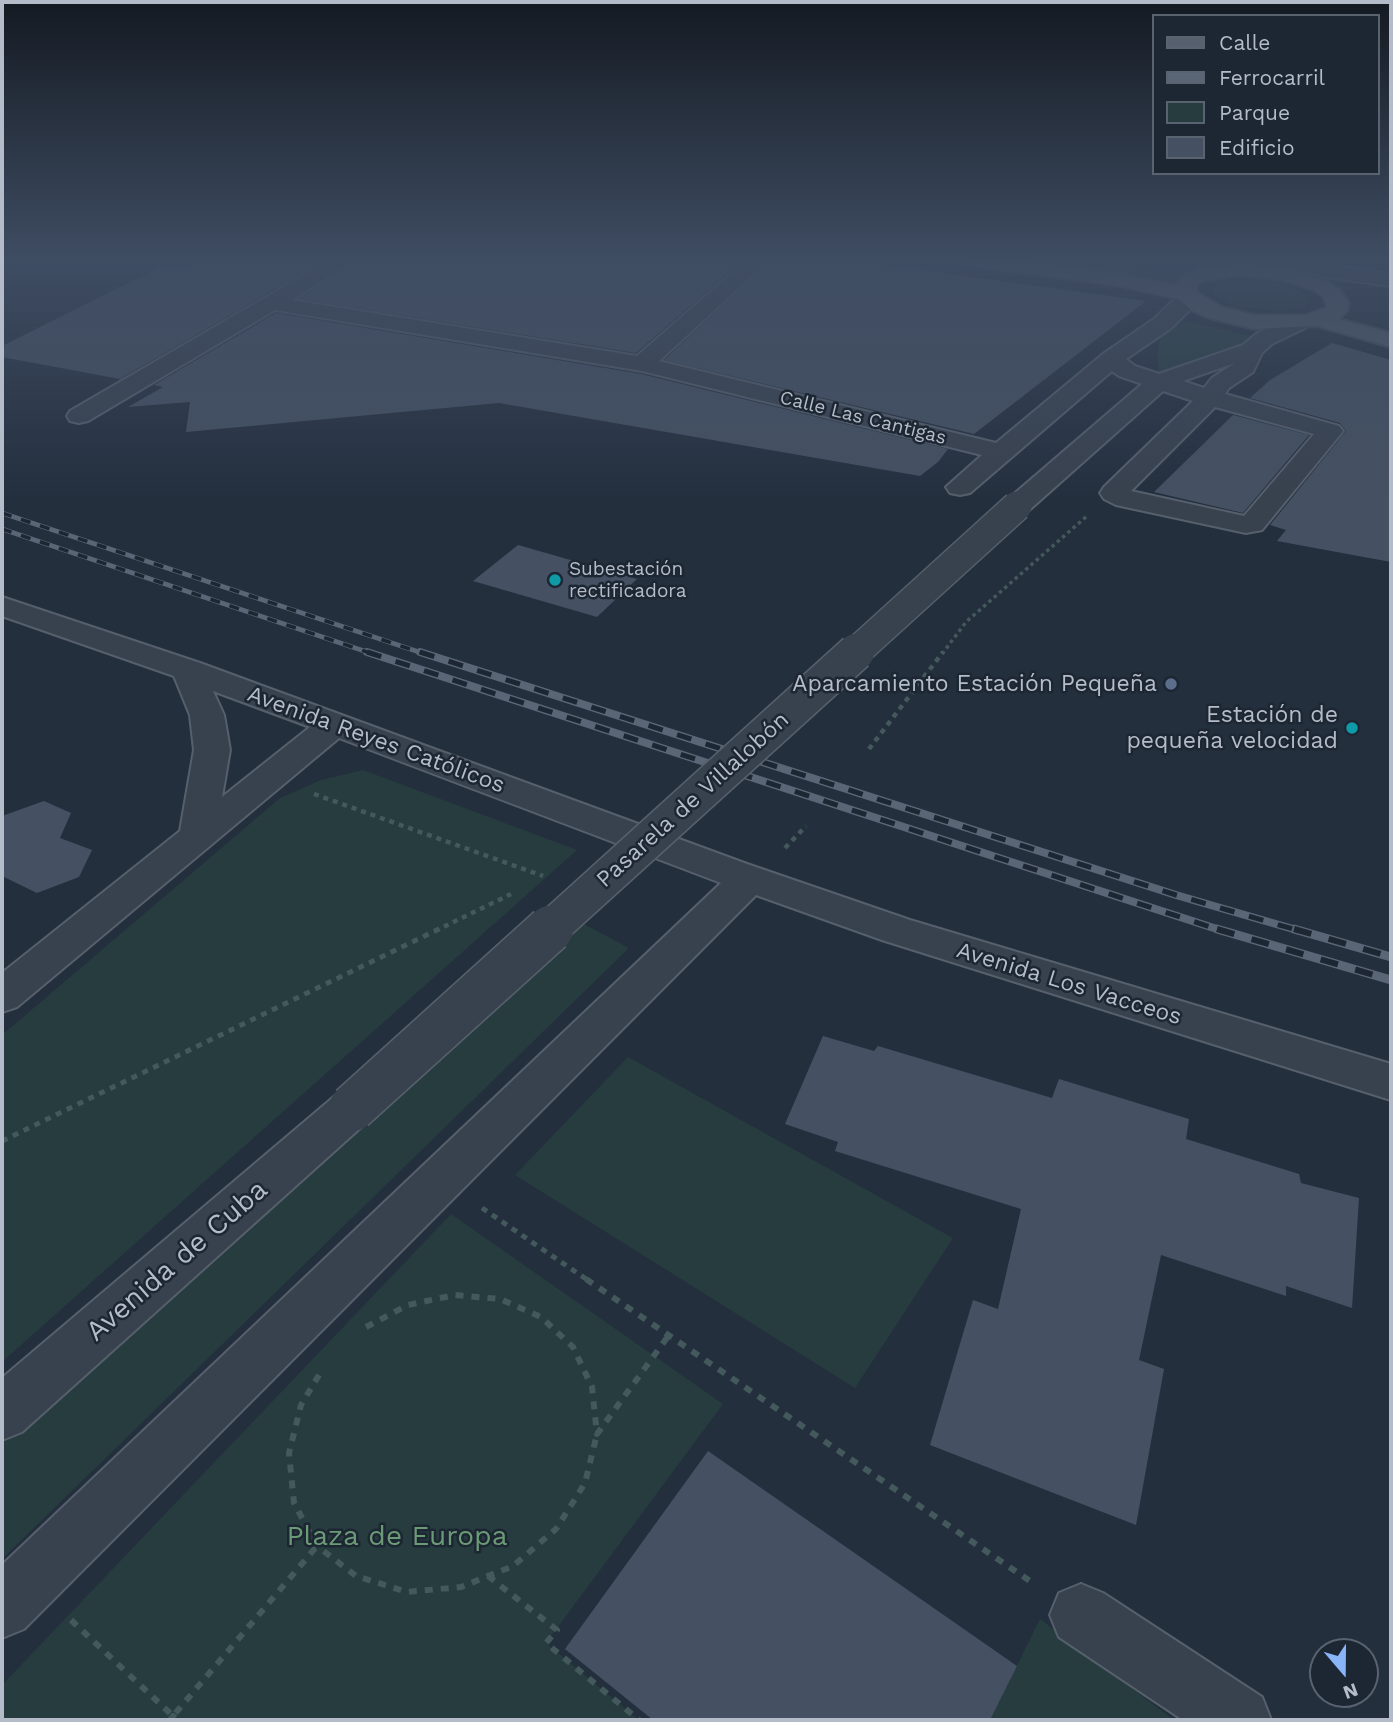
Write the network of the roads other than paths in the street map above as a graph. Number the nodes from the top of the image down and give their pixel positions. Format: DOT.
graph roads {
  1 [pos="208,340"];
  2 [pos="498,340"];
  3 [pos="669,340"];
  4 [pos="1138,340"];
  5 [pos="1160,340"];
  6 [pos="1262,340"];
  7 [pos="1251,350"];
  8 [pos="1111,359"];
  9 [pos="642,364"];
  10 [pos="1160,381"];
  11 [pos="1210,398"];
  12 [pos="79,416"];
  13 [pos="1000,452"];
  14 [pos="960,487"];
  15 [pos="2,606"];
  16 [pos="188,670"];
  17 [pos="335,724"];
  18 [pos="198,835"];
  19 [pos="749,879"];
  20 [pos="2,996"];
  21 [pos="1391,1082"];
  22 [pos="352,1108"];
  23 [pos="2,1413"];
  24 [pos="16,1592"];
  25 [pos="1081,1615"];
  26 [pos="1239,1720"];
  1 -- 12 [label="street"];
  2 -- 9 [label="street, Calle Las Cantigas"];
  3 -- 9 [label="street"];
  4 -- 8 [label="street"];
  5 -- 10 [label="street"];
  6 -- 7 [label="street"];
  7 -- 10 [label="street"];
  7 -- 11 [label="street"];
  8 -- 10 [label="street"];
  8 -- 13 [label="street"];
  9 -- 13 [label="street, Calle Las Cantigas"];
  10 -- 11 [label="street"];
  10 -- 22 [label="street, Pasarela de Villalobón, bridge"];
  11 -- 11 [label="street"];
  13 -- 14 [label="street"];
  15 -- 16 [label="street, Avenida Reyes Católicos"];
  16 -- 17 [label="street, Avenida Reyes Católicos"];
  16 -- 18 [label="street"];
  17 -- 18 [label="street"];
  17 -- 19 [label="street, Avenida Reyes Católicos"];
  18 -- 20 [label="street"];
  19 -- 21 [label="street, Avenida Los Vacceos"];
  19 -- 24 [label="street"];
  22 -- 23 [label="street, Avenida de Cuba"];
  25 -- 26 [label="street"];
}
